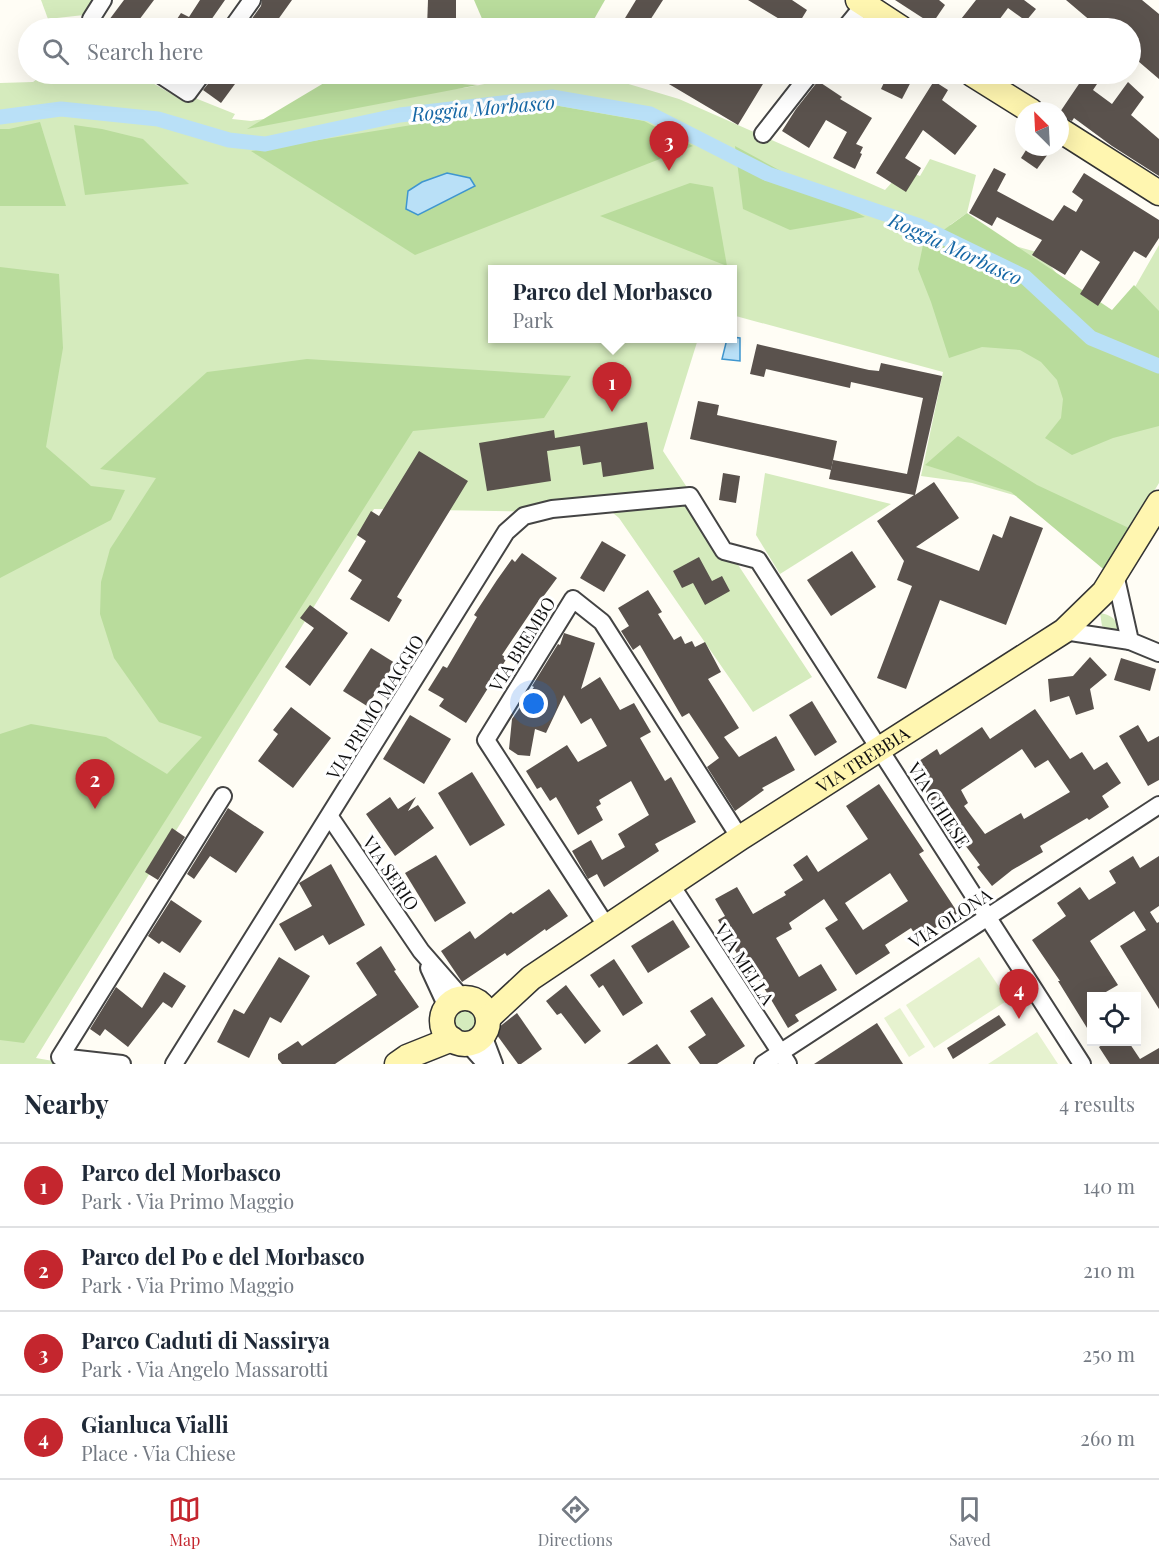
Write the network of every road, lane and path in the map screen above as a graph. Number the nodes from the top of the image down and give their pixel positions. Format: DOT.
graph roads {
  1 [pos="103,0"];
  2 [pos="252,0"];
  3 [pos="861,2"];
  4 [pos="92,18"];
  5 [pos="239,18"];
  6 [pos="851,18"];
  7 [pos="886,18"];
  8 [pos="174,84"];
  9 [pos="195,84"];
  10 [pos="802,84"];
  11 [pos="988,84"];
  12 [pos="1017,102"];
  13 [pos="763,134"];
  14 [pos="1069,136"];
  15 [pos="1159,193"];
  16 [pos="690,496"];
  17 [pos="1159,503"];
  18 [pos="1115,574"];
  19 [pos="1064,630"];
  20 [pos="1130,641"];
  21 [pos="1159,653"];
  22 [pos="879,749"];
  23 [pos="223,796"];
  24 [pos="1159,805"];
  25 [pos="330,817"];
  26 [pos="740,838"];
  27 [pos="671,885"];
  28 [pos="987,917"];
  29 [pos="607,927"];
  30 [pos="531,978"];
  31 [pos="456,1005"];
  32 [pos="473,1034"];
  33 [pos="784,1058"];
  34 [pos="402,1061"];
  35 [pos="122,1064"];
  36 [pos="174,1064"];
  37 [pos="486,1064"];
  38 [pos="494,1064"];
  39 [pos="763,1064"];
  40 [pos="1082,1064"];
  1 -- 4 [label="street"];
  2 -- 5 [label="street"];
  3 -- 6 [label="street"];
  3 -- 7 [label="street"];
  8 -- 9 [label="street"];
  10 -- 13 [label="street"];
  11 -- 12 [label="street"];
  14 -- 15 [label="street"];
  16 -- 22 [label="street, VIA CHIESE"];
  16 -- 25 [label="street, VIA PRIMO MAGGIO"];
  17 -- 18 [label="street, VIA TREBBIA"];
  18 -- 19 [label="street, VIA TREBBIA"];
  18 -- 20 [label="street"];
  19 -- 20 [label="street"];
  19 -- 22 [label="street, VIA TREBBIA"];
  20 -- 21 [label="street"];
  22 -- 26 [label="street, VIA TREBBIA"];
  22 -- 28 [label="street, VIA CHIESE"];
  23 -- 35 [label="street"];
  24 -- 28 [label="street, VIA OLONA"];
  25 -- 31 [label="street, VIA SERIO"];
  25 -- 36 [label="street, VIA PRIMO MAGGIO"];
  26 -- 27 [label="street, VIA TREBBIA"];
  26 -- 29 [label="street, VIA BREMBO"];
  27 -- 29 [label="street, VIA TREBBIA"];
  27 -- 33 [label="street, VIA MELLA"];
  28 -- 33 [label="street, VIA OLONA"];
  28 -- 40 [label="street, VIA CHIESE"];
  29 -- 30 [label="street, VIA TREBBIA"];
  30 -- 31 [label="street, VIA TREBBIA"];
  30 -- 32 [label="street, VIA TREBBIA"];
  31 -- 32 [label="street"];
  31 -- 32 [label="street"];
  31 -- 34 [label="street, VIA TREBBIA"];
  32 -- 34 [label="street, VIA TREBBIA"];
  32 -- 37 [label="street"];
  32 -- 38 [label="street"];
  33 -- 39 [label="street, VIA OLONA"];
}
